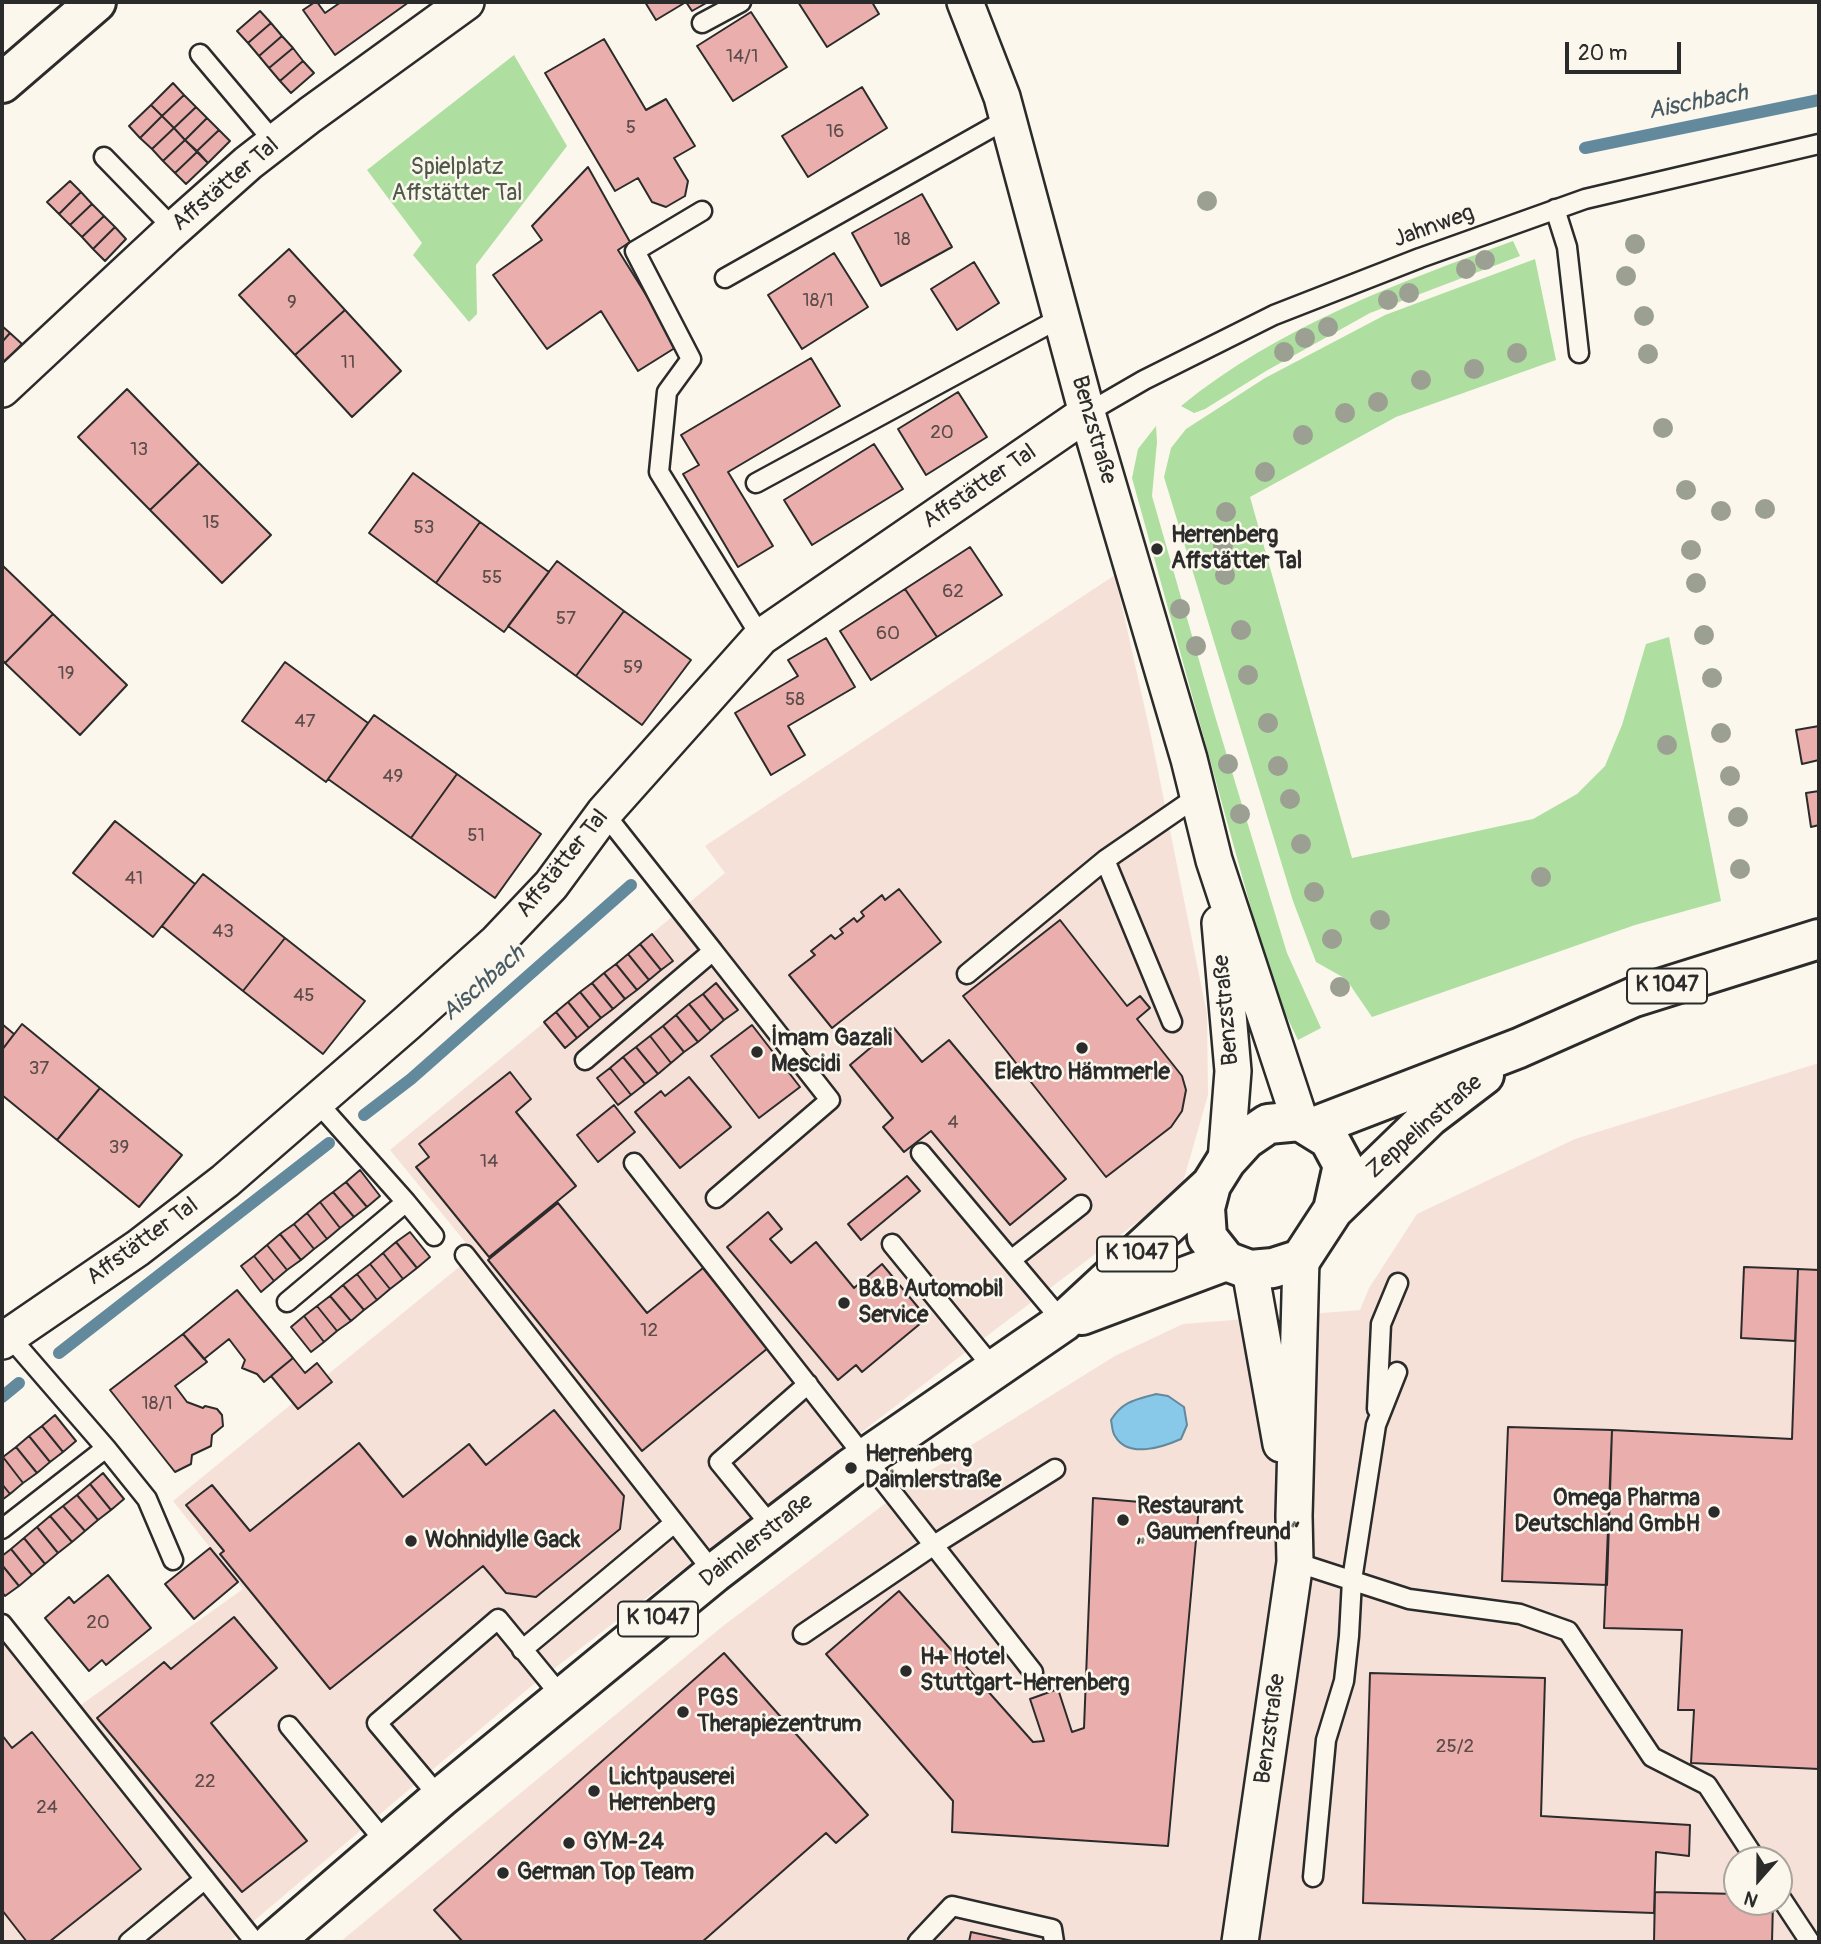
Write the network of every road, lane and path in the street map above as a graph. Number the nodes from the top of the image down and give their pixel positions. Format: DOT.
graph roads {
  1 [pos="96,2"];
  2 [pos="466,2"];
  3 [pos="741,2"];
  4 [pos="965,2"];
  5 [pos="702,23"];
  6 [pos="200,54"];
  7 [pos="2,83"];
  8 [pos="1007,119"];
  9 [pos="275,143"];
  10 [pos="1819,144"];
  11 [pos="104,157"];
  12 [pos="1555,209"];
  13 [pos="702,211"];
  14 [pos="174,229"];
  15 [pos="725,278"];
  16 [pos="1062,317"];
  17 [pos="1579,353"];
  18 [pos="2,389"];
  19 [pos="1087,413"];
  20 [pos="756,483"];
  21 [pos="761,637"];
  22 [pos="1198,796"];
  23 [pos="604,813"];
  24 [pos="1105,860"];
  25 [pos="1214,860"];
  26 [pos="1819,939"];
  27 [pos="713,951"];
  28 [pos="967,974"];
  29 [pos="1172,1022"];
  30 [pos="1519,1048"];
  31 [pos="585,1060"];
  32 [pos="317,1102"];
  33 [pos="1305,1125"];
  34 [pos="921,1153"];
  35 [pos="634,1163"];
  36 [pos="1218,1173"];
  37 [pos="716,1198"];
  38 [pos="406,1202"];
  39 [pos="1081,1205"];
  40 [pos="1334,1210"];
  41 [pos="434,1236"];
  42 [pos="892,1244"];
  43 [pos="465,1255"];
  44 [pos="1301,1259"];
  45 [pos="1011,1260"];
  46 [pos="1238,1266"];
  47 [pos="1398,1283"];
  48 [pos="286,1302"];
  49 [pos="1063,1322"];
  50 [pos="5,1339"];
  51 [pos="994,1369"];
  52 [pos="1397,1372"];
  53 [pos="808,1384"];
  54 [pos="1376,1425"];
  55 [pos="106,1448"];
  56 [pos="865,1457"];
  57 [pos="1055,1469"];
  58 [pos="1294,1516"];
  59 [pos="673,1524"];
  60 [pos="773,1528"];
  61 [pos="2,1529"];
  62 [pos="934,1545"];
  63 [pos="173,1560"];
  64 [pos="1295,1562"];
  65 [pos="714,1573"];
  66 [pos="1352,1580"];
  67 [pos="2,1624"];
  68 [pos="803,1634"];
  69 [pos="522,1650"];
  70 [pos="1033,1672"];
  71 [pos="562,1697"];
  72 [pos="289,1726"];
  73 [pos="440,1798"];
  74 [pos="387,1844"];
  75 [pos="1747,1846"];
  76 [pos="1313,1877"];
  77 [pos="205,1878"];
  78 [pos="1793,1916"];
  79 [pos="129,1942"];
  80 [pos="255,1942"];
  81 [pos="273,1942"];
  82 [pos="918,1942"];
  83 [pos="1054,1942"];
  84 [pos="1240,1942"];
  85 [pos="1810,1942"];
  1 -- 7 [label="main road"];
  2 -- 9 [label="street, Affstätter Tal"];
  3 -- 5 [label="lane"];
  4 -- 8 [label="street, Benzstraße"];
  6 -- 9 [label="lane"];
  8 -- 15 [label="lane"];
  8 -- 16 [label="street, Benzstraße"];
  9 -- 14 [label="street, Affstätter Tal"];
  10 -- 12 [label="lane, Jahnweg"];
  11 -- 14 [label="lane"];
  12 -- 17 [label="lane"];
  12 -- 19 [label="lane, Jahnweg"];
  13 -- 21 [label="lane"];
  14 -- 18 [label="street, Affstätter Tal"];
  16 -- 19 [label="street, Benzstraße"];
  16 -- 20 [label="lane"];
  19 -- 21 [label="street, Affstätter Tal"];
  19 -- 22 [label="street, Benzstraße"];
  21 -- 23 [label="street, Affstätter Tal"];
  22 -- 24 [label="lane"];
  22 -- 25 [label="street, Benzstraße"];
  23 -- 27 [label="lane"];
  23 -- 32 [label="street, Affstätter Tal"];
  24 -- 28 [label="lane"];
  24 -- 29 [label="lane"];
  25 -- 33 [label="street, Benzstraße"];
  25 -- 36 [label="street, Benzstraße"];
  26 -- 30 [label="main road, Zeppelinstraße / K 1047"];
  27 -- 31 [label="lane"];
  27 -- 37 [label="lane"];
  30 -- 33 [label="main road, Zeppelinstraße / K 1047"];
  30 -- 40 [label="main road, Zeppelinstraße / K 1047"];
  32 -- 38 [label="lane"];
  32 -- 50 [label="street, Affstätter Tal"];
  33 -- 36 [label="main road"];
  33 -- 40 [label="main road"];
  34 -- 45 [label="lane"];
  35 -- 53 [label="lane"];
  36 -- 46 [label="main road"];
  36 -- 49 [label="main road, Daimlerstraße / K 1047"];
  38 -- 41 [label="lane"];
  38 -- 48 [label="lane"];
  39 -- 45 [label="lane"];
  40 -- 44 [label="main road"];
  42 -- 51 [label="lane"];
  43 -- 59 [label="lane"];
  44 -- 46 [label="main road"];
  44 -- 58 [label="street, Benzstraße"];
  45 -- 49 [label="lane"];
  46 -- 49 [label="main road, Daimlerstraße / K 1047"];
  46 -- 58 [label="street, Benzstraße"];
  47 -- 54 [label="lane"];
  49 -- 51 [label="main road, Daimlerstraße / K 1047"];
  50 -- 55 [label="lane"];
  51 -- 56 [label="main road, Daimlerstraße / K 1047"];
  52 -- 54 [label="lane"];
  53 -- 56 [label="lane"];
  53 -- 60 [label="lane"];
  54 -- 66 [label="lane"];
  55 -- 61 [label="lane"];
  55 -- 63 [label="lane"];
  56 -- 60 [label="main road, Daimlerstraße / K 1047"];
  56 -- 62 [label="lane"];
  57 -- 62 [label="lane"];
  58 -- 64 [label="street, Benzstraße"];
  59 -- 65 [label="lane"];
  59 -- 69 [label="lane"];
  60 -- 65 [label="main road, Daimlerstraße / K 1047"];
  62 -- 68 [label="lane"];
  62 -- 70 [label="lane"];
  64 -- 66 [label="lane"];
  64 -- 84 [label="street, Benzstraße"];
  65 -- 71 [label="main road, Daimlerstraße / K 1047"];
  66 -- 75 [label="lane"];
  66 -- 76 [label="lane"];
  67 -- 77 [label="lane"];
  69 -- 71 [label="lane"];
  69 -- 73 [label="lane"];
  71 -- 73 [label="main road, Daimlerstraße / K 1047"];
  72 -- 74 [label="lane"];
  73 -- 74 [label="main road, Daimlerstraße / K 1047"];
  74 -- 81 [label="main road, Daimlerstraße / K 1047"];
  77 -- 79 [label="lane"];
  77 -- 80 [label="lane"];
  78 -- 85 [label="lane"];
  82 -- 83 [label="lane"];
}
